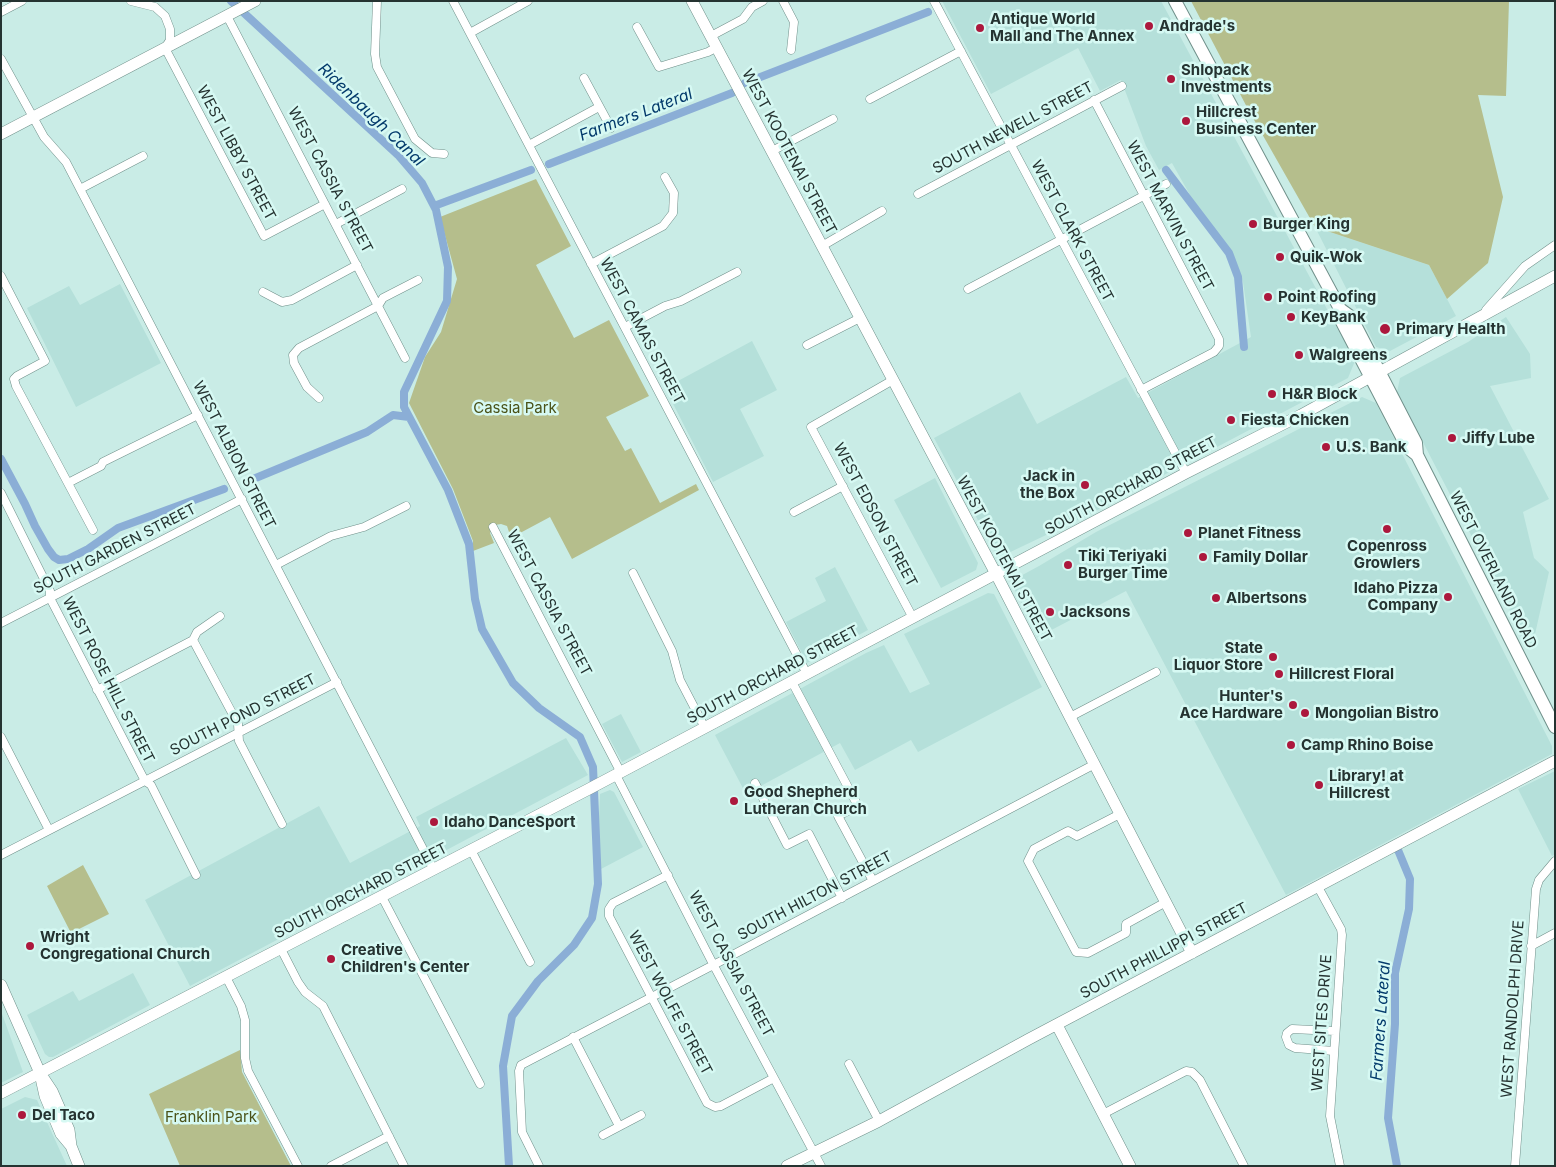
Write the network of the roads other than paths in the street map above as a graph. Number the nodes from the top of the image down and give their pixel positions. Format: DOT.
graph roads {
  1 [pos="22,1"];
  2 [pos="131,1"];
  3 [pos="377,1"];
  4 [pos="453,1"];
  5 [pos="528,1"];
  6 [pos="692,1"];
  7 [pos="763,1"];
  8 [pos="783,1"];
  9 [pos="934,1"];
  10 [pos="1174,1"];
  11 [pos="243,7"];
  12 [pos="1,12"];
  13 [pos="637,28"];
  14 [pos="470,32"];
  15 [pos="711,36"];
  16 [pos="717,47"];
  17 [pos="165,48"];
  18 [pos="791,50"];
  19 [pos="960,51"];
  20 [pos="1,59"];
  21 [pos="584,78"];
  22 [pos="1122,86"];
  23 [pos="870,99"];
  24 [pos="1094,100"];
  25 [pos="599,107"];
  26 [pos="33,118"];
  27 [pos="833,119"];
  28 [pos="611,128"];
  29 [pos="1,134"];
  30 [pos="531,144"];
  31 [pos="1010,144"];
  32 [pos="772,150"];
  33 [pos="444,154"];
  34 [pos="143,156"];
  35 [pos="665,177"];
  36 [pos="1166,184"];
  37 [pos="80,189"];
  38 [pos="402,189"];
  39 [pos="918,194"];
  40 [pos="1144,196"];
  41 [pos="325,204"];
  42 [pos="882,211"];
  43 [pos="336,224"];
  44 [pos="1061,240"];
  45 [pos="1555,245"];
  46 [pos="822,246"];
  47 [pos="591,264"];
  48 [pos="357,265"];
  49 [pos="737,272"];
  50 [pos="1,276"];
  51 [pos="1555,276"];
  52 [pos="418,280"];
  53 [pos="968,289"];
  54 [pos="263,292"];
  55 [pos="378,306"];
  56 [pos="1482,315"];
  57 [pos="860,318"];
  58 [pos="625,327"];
  59 [pos="807,345"];
  60 [pos="405,358"];
  61 [pos="1375,375"];
  62 [pos="893,380"];
  63 [pos="1141,390"];
  64 [pos="319,398"];
  65 [pos="198,415"];
  66 [pos="1186,473"];
  67 [pos="68,483"];
  68 [pos="843,486"];
  69 [pos="1,493"];
  70 [pos="242,499"];
  71 [pos="406,506"];
  72 [pos="5,509"];
  73 [pos="794,512"];
  74 [pos="493,527"];
  75 [pos="93,530"];
  76 [pos="276,565"];
  77 [pos="633,573"];
  78 [pos="996,574"];
  79 [pos="50,598"];
  80 [pos="220,616"];
  81 [pos="913,618"];
  82 [pos="1,623"];
  83 [pos="193,640"];
  84 [pos="1156,672"];
  85 [pos="807,674"];
  86 [pos="337,682"];
  87 [pos="792,682"];
  88 [pos="97,690"];
  89 [pos="1070,717"];
  90 [pos="1555,727"];
  91 [pos="706,728"];
  92 [pos="238,732"];
  93 [pos="1,737"];
  94 [pos="1555,761"];
  95 [pos="1095,764"];
  96 [pos="618,774"];
  97 [pos="144,781"];
  98 [pos="755,783"];
  99 [pos="1120,814"];
  100 [pos="282,824"];
  101 [pos="49,830"];
  102 [pos="471,850"];
  103 [pos="1,855"];
  104 [pos="1555,861"];
  105 [pos="434,870"];
  106 [pos="196,875"];
  107 [pos="668,875"];
  108 [pos="873,881"];
  109 [pos="1318,887"];
  110 [pos="382,897"];
  111 [pos="842,898"];
  112 [pos="1166,902"];
  113 [pos="1555,933"];
  114 [pos="1531,946"];
  115 [pos="281,949"];
  116 [pos="1192,953"];
  117 [pos="530,962"];
  118 [pos="713,964"];
  119 [pos="226,978"];
  120 [pos="1,985"];
  121 [pos="651,997"];
  122 [pos="1057,1024"];
  123 [pos="1335,1031"];
  124 [pos="573,1037"];
  125 [pos="1334,1051"];
  126 [pos="849,1064"];
  127 [pos="40,1073"];
  128 [pos="774,1078"];
  129 [pos="480,1084"];
  130 [pos="1,1093"];
  131 [pos="1103,1114"];
  132 [pos="641,1115"];
  133 [pos="879,1121"];
  134 [pos="620,1126"];
  135 [pos="603,1135"];
  136 [pos="389,1136"];
  137 [pos="814,1152"];
  138 [pos="79,1166"];
  139 [pos="298,1166"];
  140 [pos="331,1166"];
  141 [pos="404,1166"];
  142 [pos="539,1166"];
  143 [pos="787,1166"];
  144 [pos="821,1166"];
  145 [pos="1130,1166"];
  146 [pos="1244,1166"];
  147 [pos="1340,1166"];
  148 [pos="1515,1166"];
  1 -- 12 [label="street"];
  2 -- 17 [label="street"];
  3 -- 33 [label="street"];
  4 -- 14 [label="street, WEST CAMAS STREET"];
  5 -- 14 [label="street"];
  6 -- 15 [label="street, WEST KOOTENAI STREET"];
  7 -- 15 [label="street"];
  8 -- 18 [label="street"];
  9 -- 19 [label="street, WEST CLARK STREET"];
  10 -- 61 [label="main road, WEST OVERLAND ROAD"];
  11 -- 17 [label="street"];
  11 -- 41 [label="street, WEST CASSIA STREET"];
  13 -- 16 [label="street"];
  14 -- 30 [label="street, WEST CAMAS STREET"];
  15 -- 16 [label="street, WEST KOOTENAI STREET"];
  16 -- 32 [label="street, WEST KOOTENAI STREET"];
  17 -- 26 [label="street"];
  17 -- 41 [label="street, WEST LIBBY STREET"];
  19 -- 23 [label="street"];
  19 -- 31 [label="street, WEST CLARK STREET"];
  20 -- 26 [label="street, WEST ALBION STREET"];
  21 -- 25 [label="street"];
  22 -- 24 [label="street, SOUTH NEWELL STREET"];
  24 -- 31 [label="street, SOUTH NEWELL STREET"];
  24 -- 40 [label="street, WEST MARVIN STREET"];
  25 -- 28 [label="street"];
  25 -- 30 [label="street"];
  26 -- 29 [label="street"];
  26 -- 37 [label="street, WEST ALBION STREET"];
  27 -- 32 [label="street"];
  30 -- 47 [label="street, WEST CAMAS STREET"];
  31 -- 39 [label="street, SOUTH NEWELL STREET"];
  31 -- 44 [label="street, WEST CLARK STREET"];
  32 -- 46 [label="street, WEST KOOTENAI STREET"];
  34 -- 37 [label="street"];
  35 -- 47 [label="street"];
  36 -- 40 [label="street"];
  37 -- 65 [label="street, WEST ALBION STREET"];
  38 -- 43 [label="street"];
  40 -- 44 [label="street"];
  40 -- 63 [label="street, WEST MARVIN STREET"];
  41 -- 43 [label="street, WEST CASSIA STREET"];
  42 -- 46 [label="street"];
  43 -- 48 [label="street, WEST CASSIA STREET"];
  44 -- 53 [label="street"];
  44 -- 63 [label="street, WEST CLARK STREET"];
  45 -- 56 [label="street"];
  46 -- 57 [label="street, WEST KOOTENAI STREET"];
  47 -- 58 [label="street, WEST CAMAS STREET"];
  48 -- 54 [label="street"];
  48 -- 55 [label="street, WEST CASSIA STREET"];
  49 -- 58 [label="street"];
  50 -- 67 [label="street"];
  51 -- 56 [label="street, SOUTH ORCHARD STREET"];
  52 -- 55 [label="street"];
  55 -- 60 [label="street, WEST CASSIA STREET"];
  55 -- 64 [label="street"];
  56 -- 61 [label="street, SOUTH ORCHARD STREET"];
  57 -- 59 [label="street"];
  57 -- 62 [label="street, WEST KOOTENAI STREET"];
  58 -- 85 [label="street, WEST CAMAS STREET"];
  61 -- 66 [label="street, SOUTH ORCHARD STREET"];
  61 -- 90 [label="main road, WEST OVERLAND ROAD"];
  62 -- 68 [label="street, WEST EDSON STREET"];
  62 -- 78 [label="street, WEST KOOTENAI STREET"];
  63 -- 66 [label="street, WEST CLARK STREET"];
  65 -- 67 [label="street"];
  65 -- 70 [label="street, WEST ALBION STREET"];
  66 -- 78 [label="street, SOUTH ORCHARD STREET"];
  67 -- 75 [label="street"];
  68 -- 73 [label="street"];
  68 -- 81 [label="street, WEST EDSON STREET"];
  69 -- 72 [label="street, WEST ROSE HILL STREET"];
  70 -- 76 [label="street, WEST ALBION STREET"];
  70 -- 79 [label="street, SOUTH GARDEN STREET"];
  71 -- 76 [label="street"];
  72 -- 79 [label="street, WEST ROSE HILL STREET"];
  74 -- 96 [label="street, WEST CASSIA STREET"];
  76 -- 86 [label="street, WEST ALBION STREET"];
  77 -- 91 [label="street"];
  78 -- 81 [label="street, SOUTH ORCHARD STREET"];
  78 -- 89 [label="street, WEST KOOTENAI STREET"];
  79 -- 82 [label="street, SOUTH GARDEN STREET"];
  79 -- 88 [label="street, WEST ROSE HILL STREET"];
  80 -- 83 [label="street"];
  81 -- 85 [label="street, SOUTH ORCHARD STREET"];
  83 -- 88 [label="street"];
  83 -- 92 [label="street"];
  84 -- 89 [label="street"];
  85 -- 87 [label="street, SOUTH ORCHARD STREET"];
  86 -- 92 [label="street, SOUTH POND STREET"];
  86 -- 105 [label="street, WEST ALBION STREET"];
  87 -- 91 [label="street, SOUTH ORCHARD STREET"];
  87 -- 108 [label="street"];
  88 -- 97 [label="street, WEST ROSE HILL STREET"];
  89 -- 95 [label="street, WEST KOOTENAI STREET"];
  91 -- 96 [label="street, SOUTH ORCHARD STREET"];
  92 -- 97 [label="street, SOUTH POND STREET"];
  92 -- 100 [label="street"];
  93 -- 101 [label="street"];
  94 -- 109 [label="street, SOUTH PHILLIPPI STREET"];
  95 -- 99 [label="street, WEST KOOTENAI STREET"];
  95 -- 108 [label="street, SOUTH HILTON STREET"];
  96 -- 102 [label="street, SOUTH ORCHARD STREET"];
  96 -- 107 [label="street, WEST CASSIA STREET"];
  97 -- 101 [label="street, SOUTH POND STREET"];
  97 -- 106 [label="street, WEST ROSE HILL STREET"];
  98 -- 111 [label="street"];
  99 -- 112 [label="street, WEST KOOTENAI STREET"];
  99 -- 112 [label="street"];
  101 -- 103 [label="street, SOUTH POND STREET"];
  102 -- 105 [label="street, SOUTH ORCHARD STREET"];
  102 -- 117 [label="street"];
  104 -- 114 [label="street, WEST RANDOLPH DRIVE"];
  105 -- 110 [label="street, SOUTH ORCHARD STREET"];
  107 -- 118 [label="street, WEST CASSIA STREET"];
  107 -- 121 [label="street, WEST WOLFE STREET"];
  108 -- 111 [label="street, SOUTH HILTON STREET"];
  109 -- 116 [label="street, SOUTH PHILLIPPI STREET"];
  109 -- 123 [label="street, WEST SITES DRIVE"];
  110 -- 115 [label="street, SOUTH ORCHARD STREET"];
  110 -- 129 [label="street"];
  111 -- 118 [label="street, SOUTH HILTON STREET"];
  112 -- 116 [label="street, WEST KOOTENAI STREET"];
  113 -- 114 [label="street"];
  114 -- 148 [label="street, WEST RANDOLPH DRIVE"];
  115 -- 119 [label="street, SOUTH ORCHARD STREET"];
  115 -- 136 [label="street"];
  116 -- 122 [label="street, SOUTH PHILLIPPI STREET"];
  118 -- 121 [label="street, SOUTH HILTON STREET"];
  118 -- 128 [label="street, WEST CASSIA STREET"];
  119 -- 127 [label="street, SOUTH ORCHARD STREET"];
  119 -- 139 [label="street"];
  120 -- 127 [label="street"];
  121 -- 124 [label="street, SOUTH HILTON STREET"];
  121 -- 128 [label="street, WEST WOLFE STREET"];
  122 -- 131 [label="street"];
  122 -- 133 [label="street, SOUTH PHILLIPPI STREET"];
  123 -- 125 [label="street, WEST SITES DRIVE"];
  123 -- 125 [label="street"];
  124 -- 134 [label="street"];
  124 -- 142 [label="street, SOUTH HILTON STREET"];
  125 -- 147 [label="street, WEST SITES DRIVE"];
  126 -- 133 [label="street"];
  127 -- 130 [label="street, SOUTH ORCHARD STREET"];
  127 -- 138 [label="street"];
  128 -- 137 [label="street, WEST CASSIA STREET"];
  131 -- 145 [label="street"];
  131 -- 146 [label="street"];
  132 -- 134 [label="street"];
  133 -- 137 [label="street, SOUTH PHILLIPPI STREET"];
  134 -- 135 [label="street"];
  136 -- 140 [label="street"];
  136 -- 141 [label="street"];
  137 -- 143 [label="street, SOUTH PHILLIPPI STREET"];
  137 -- 144 [label="street, WEST CASSIA STREET"];
}
